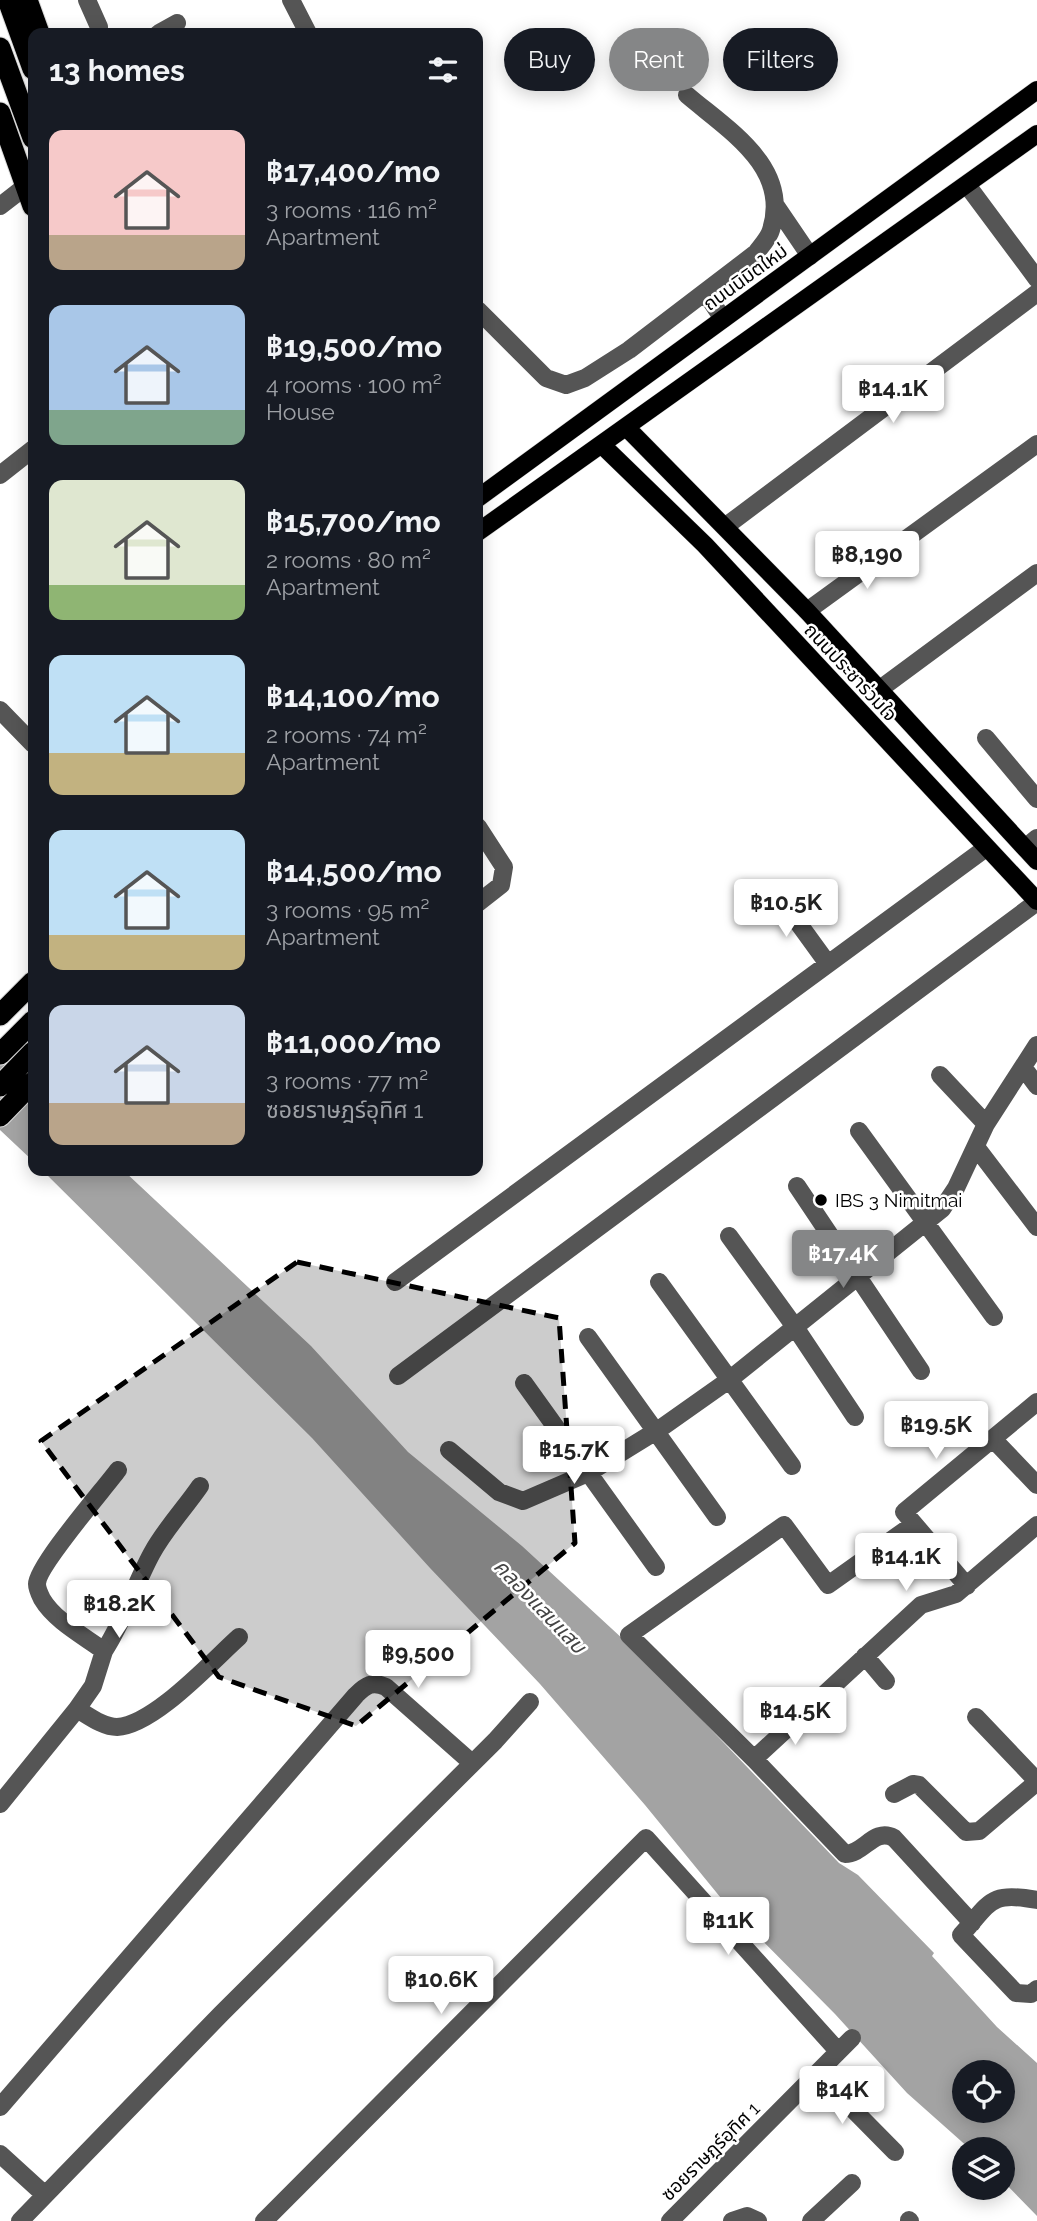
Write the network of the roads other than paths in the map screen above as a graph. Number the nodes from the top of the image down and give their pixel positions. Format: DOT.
graph roads {
  1 [pos="8,0"];
  2 [pos="27,0"];
  3 [pos="87,0"];
  4 [pos="290,0"];
  5 [pos="177,23"];
  6 [pos="99,27"];
  7 [pos="37,28"];
  8 [pos="168,28"];
  9 [pos="305,28"];
  10 [pos="0,48"];
  11 [pos="28,55"];
  12 [pos="1037,90"];
  13 [pos="687,94"];
  14 [pos="0,113"];
  15 [pos="28,124"];
  16 [pos="1037,134"];
  17 [pos="967,185"];
  18 [pos="28,193"];
  19 [pos="28,196"];
  20 [pos="0,206"];
  21 [pos="776,206"];
  22 [pos="810,256"];
  23 [pos="1037,278"];
  24 [pos="705,292"];
  25 [pos="1037,293"];
  26 [pos="483,315"];
  27 [pos="723,319"];
  28 [pos="626,427"];
  29 [pos="1037,444"];
  30 [pos="602,445"];
  31 [pos="28,453"];
  32 [pos="0,475"];
  33 [pos="483,494"];
  34 [pos="726,526"];
  35 [pos="483,528"];
  36 [pos="705,545"];
  37 [pos="1037,573"];
  38 [pos="807,611"];
  39 [pos="880,689"];
  40 [pos="0,710"];
  41 [pos="986,738"];
  42 [pos="28,739"];
  43 [pos="1037,799"];
  44 [pos="483,835"];
  45 [pos="986,848"];
  46 [pos="1033,849"];
  47 [pos="775,891"];
  48 [pos="483,899"];
  49 [pos="1037,902"];
  50 [pos="828,964"];
  51 [pos="28,987"];
  52 [pos="0,1016"];
  53 [pos="28,1026"];
  54 [pos="1037,1045"];
  55 [pos="0,1054"];
  56 [pos="28,1057"];
  57 [pos="1023,1067"];
  58 [pos="940,1075"];
  59 [pos="0,1086"];
  60 [pos="1037,1086"];
  61 [pos="28,1087"];
  62 [pos="0,1116"];
  63 [pos="986,1124"];
  64 [pos="859,1131"];
  65 [pos="976,1147"];
  66 [pos="797,1186"];
  67 [pos="1031,1204"];
  68 [pos="927,1221"];
  69 [pos="1037,1227"];
  70 [pos="729,1236"];
  71 [pos="857,1277"];
  72 [pos="395,1282"];
  73 [pos="659,1282"];
  74 [pos="994,1317"];
  75 [pos="795,1327"];
  76 [pos="588,1337"];
  77 [pos="921,1371"];
  78 [pos="398,1376"];
  79 [pos="729,1380"];
  80 [pos="524,1383"];
  81 [pos="1037,1402"];
  82 [pos="855,1417"];
  83 [pos="655,1431"];
  84 [pos="993,1439"];
  85 [pos="449,1450"];
  86 [pos="792,1466"];
  87 [pos="118,1470"];
  88 [pos="588,1473"];
  89 [pos="1037,1485"];
  90 [pos="200,1486"];
  91 [pos="717,1517"];
  92 [pos="914,1524"];
  93 [pos="1037,1525"];
  94 [pos="656,1567"];
  95 [pos="967,1586"];
  96 [pos="239,1637"];
  97 [pos="104,1651"];
  98 [pos="865,1656"];
  99 [pos="886,1681"];
  100 [pos="530,1702"];
  101 [pos="77,1709"];
  102 [pos="976,1717"];
  103 [pos="754,1759"];
  104 [pos="472,1763"];
  105 [pos="1035,1786"];
  106 [pos="894,1794"];
  107 [pos="0,1804"];
  108 [pos="1037,1900"];
  109 [pos="972,1923"];
  110 [pos="1037,1989"];
  111 [pos="852,2038"];
  112 [pos="838,2051"];
  113 [pos="817,2073"];
  114 [pos="0,2107"];
  115 [pos="895,2152"];
  116 [pos="0,2154"];
  117 [pos="852,2183"];
  118 [pos="45,2195"];
  119 [pos="20,2221"];
  120 [pos="264,2221"];
  121 [pos="670,2221"];
  122 [pos="732,2221"];
  123 [pos="758,2221"];
  124 [pos="811,2221"];
  1 -- 11 [label="highway"];
  2 -- 7 [label="highway"];
  3 -- 6 [label="street"];
  4 -- 9 [label="street"];
  5 -- 8 [label="street"];
  10 -- 15 [label="highway"];
  12 -- 22 [label="main road, ถนนนิมิตใหม่"];
  13 -- 21 [label="street"];
  14 -- 18 [label="highway"];
  16 -- 17 [label="main road"];
  17 -- 23 [label="street"];
  17 -- 28 [label="main road"];
  19 -- 20 [label="street"];
  21 -- 22 [label="street"];
  21 -- 24 [label="street"];
  22 -- 27 [label="main road, ถนนนิมิตใหม่"];
  24 -- 26 [label="street"];
  24 -- 27 [label="street"];
  25 -- 34 [label="street"];
  27 -- 33 [label="main road, ถนนนิมิตใหม่"];
  28 -- 30 [label="main road"];
  28 -- 34 [label="main road, ถนนประชาร่วมใจ"];
  29 -- 38 [label="street"];
  30 -- 35 [label="main road"];
  30 -- 36 [label="main road, ถนนประชาร่วมใจ"];
  31 -- 32 [label="street"];
  34 -- 36 [label="main road"];
  34 -- 38 [label="main road, ถนนประชาร่วมใจ"];
  36 -- 45 [label="main road, ถนนประชาร่วมใจ"];
  37 -- 39 [label="street"];
  38 -- 39 [label="main road, ถนนประชาร่วมใจ"];
  39 -- 46 [label="main road, ถนนประชาร่วมใจ"];
  40 -- 42 [label="street"];
  41 -- 43 [label="street"];
  44 -- 48 [label="street"];
  45 -- 49 [label="main road, ถนนประชาร่วมใจ"];
  45 -- 50 [label="street"];
  47 -- 50 [label="street"];
  49 -- 78 [label="street"];
  50 -- 72 [label="street"];
  51 -- 52 [label="highway"];
  53 -- 55 [label="highway"];
  54 -- 57 [label="street"];
  56 -- 59 [label="highway"];
  57 -- 60 [label="street"];
  57 -- 63 [label="street"];
  58 -- 63 [label="street"];
  61 -- 62 [label="highway"];
  63 -- 65 [label="street"];
  64 -- 68 [label="street"];
  65 -- 67 [label="street"];
  65 -- 68 [label="street"];
  66 -- 71 [label="street"];
  67 -- 69 [label="street"];
  68 -- 71 [label="street"];
  68 -- 74 [label="street"];
  70 -- 75 [label="street"];
  71 -- 75 [label="street"];
  71 -- 77 [label="street"];
  73 -- 79 [label="street"];
  75 -- 79 [label="street"];
  75 -- 82 [label="street"];
  76 -- 83 [label="street"];
  79 -- 83 [label="street"];
  79 -- 86 [label="street"];
  80 -- 88 [label="street"];
  81 -- 84 [label="street"];
  83 -- 88 [label="street"];
  83 -- 91 [label="street"];
  84 -- 89 [label="street"];
  84 -- 92 [label="street"];
  85 -- 88 [label="street"];
  87 -- 97 [label="street"];
  88 -- 94 [label="street"];
  90 -- 97 [label="street"];
  92 -- 95 [label="street"];
  92 -- 103 [label="street"];
  93 -- 95 [label="street"];
  95 -- 98 [label="street"];
  96 -- 101 [label="street"];
  97 -- 101 [label="street"];
  98 -- 99 [label="street"];
  98 -- 103 [label="street"];
  100 -- 104 [label="street"];
  101 -- 107 [label="street"];
  102 -- 105 [label="street"];
  103 -- 109 [label="street"];
  104 -- 114 [label="street"];
  104 -- 118 [label="street"];
  105 -- 106 [label="street"];
  108 -- 109 [label="street"];
  109 -- 110 [label="street"];
  111 -- 112 [label="street, ซอยราษฎร์อุทิศ 1"];
  112 -- 113 [label="street, ซอยราษฎร์อุทิศ 1"];
  112 -- 120 [label="street"];
  113 -- 115 [label="street"];
  113 -- 121 [label="street, ซอยราษฎร์อุทิศ 1"];
  116 -- 118 [label="street"];
  117 -- 124 [label="street"];
  118 -- 119 [label="street"];
  122 -- 123 [label="street"];
}
